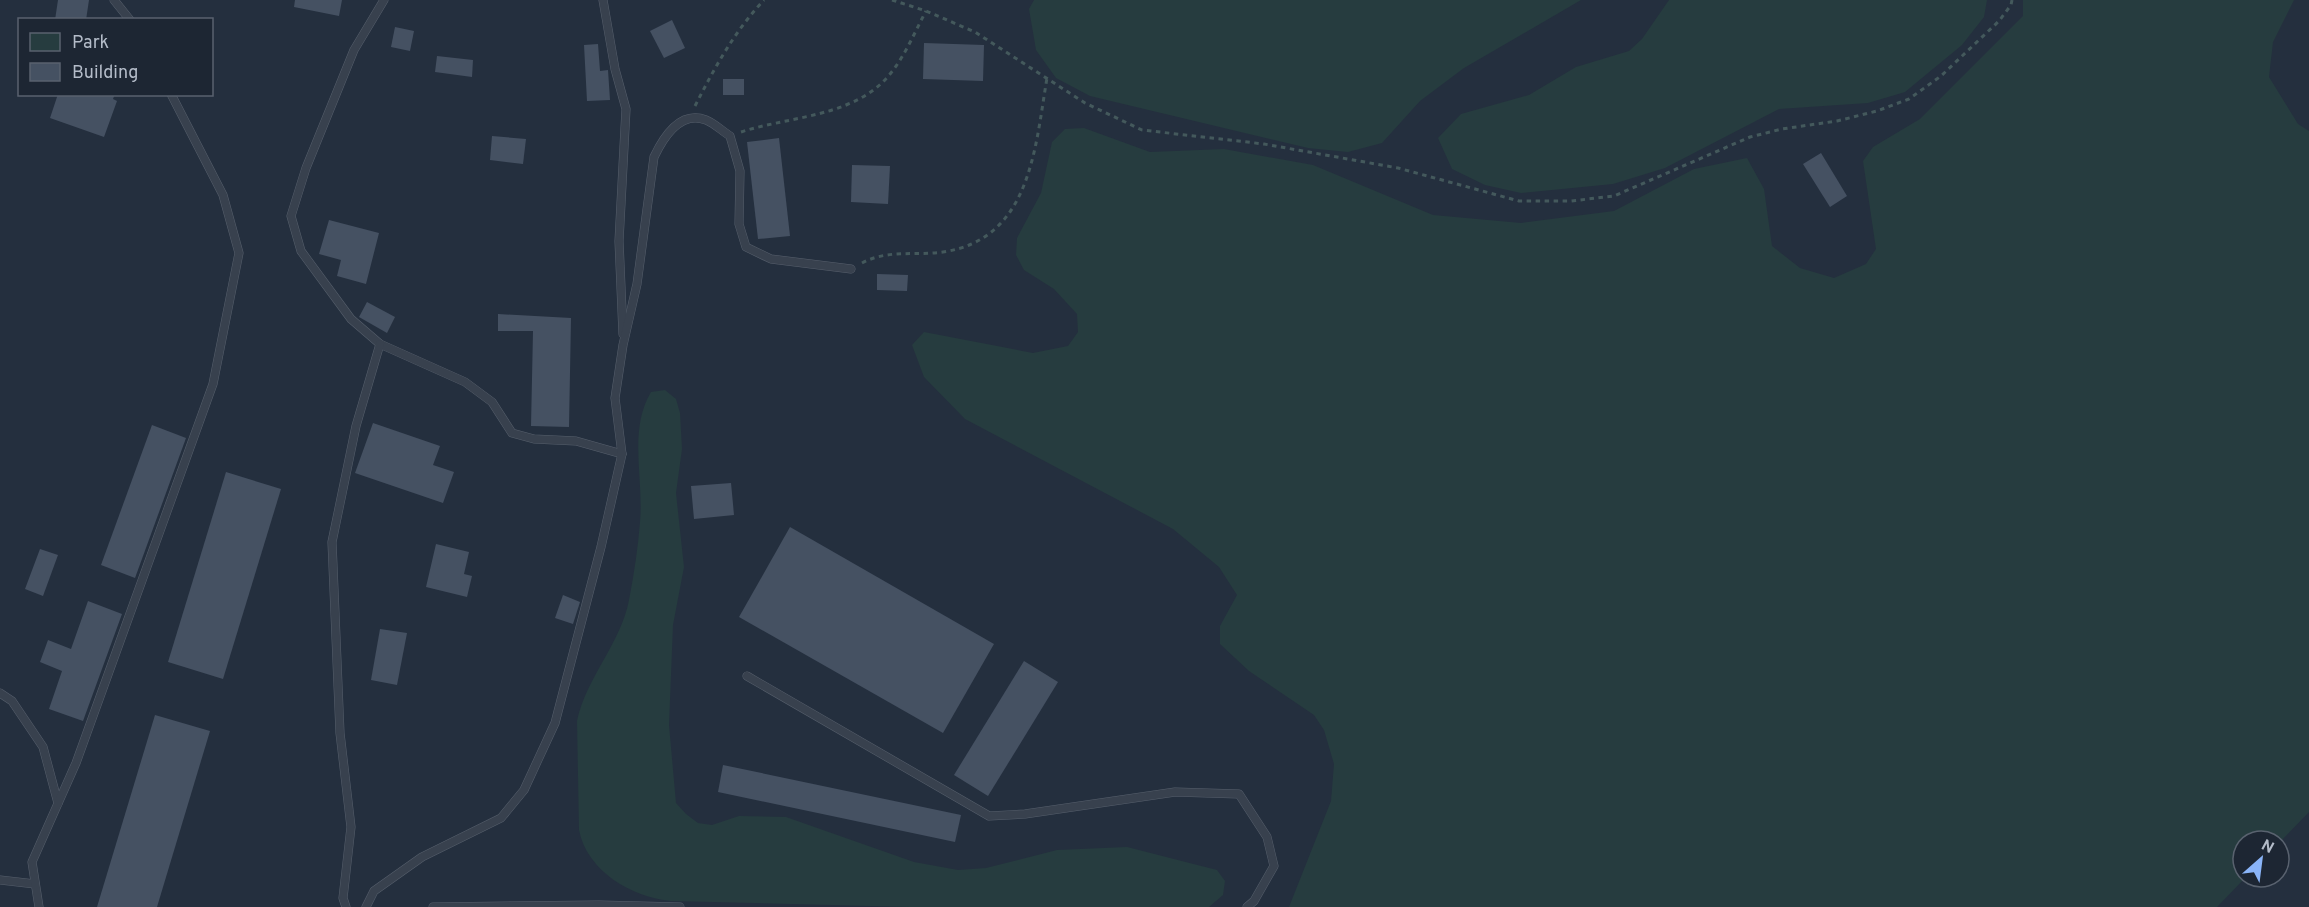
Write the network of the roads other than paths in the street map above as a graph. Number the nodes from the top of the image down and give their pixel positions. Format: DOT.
graph roads {
  1 [pos="114,0"];
  2 [pos="384,0"];
  3 [pos="603,0"];
  4 [pos="128,18"];
  5 [pos="172,96"];
  6 [pos="851,269"];
  7 [pos="380,344"];
  8 [pos="623,345"];
  9 [pos="622,454"];
  10 [pos="747,676"];
  11 [pos="0,693"];
  12 [pos="58,803"];
  13 [pos="0,880"];
  14 [pos="35,884"];
  15 [pos="39,907"];
  16 [pos="346,907"];
  17 [pos="366,907"];
  18 [pos="433,907"];
  19 [pos="680,907"];
  20 [pos="1247,907"];
  1 -- 4 [label="lane"];
  2 -- 7 [label="lane"];
  3 -- 8 [label="lane"];
  5 -- 12 [label="lane"];
  6 -- 8 [label="lane"];
  7 -- 9 [label="lane"];
  7 -- 16 [label="lane"];
  8 -- 9 [label="lane"];
  9 -- 17 [label="lane"];
  10 -- 20 [label="lane"];
  11 -- 12 [label="lane"];
  12 -- 14 [label="lane"];
  13 -- 14 [label="lane"];
  14 -- 15 [label="lane"];
  18 -- 19 [label="lane"];
}
